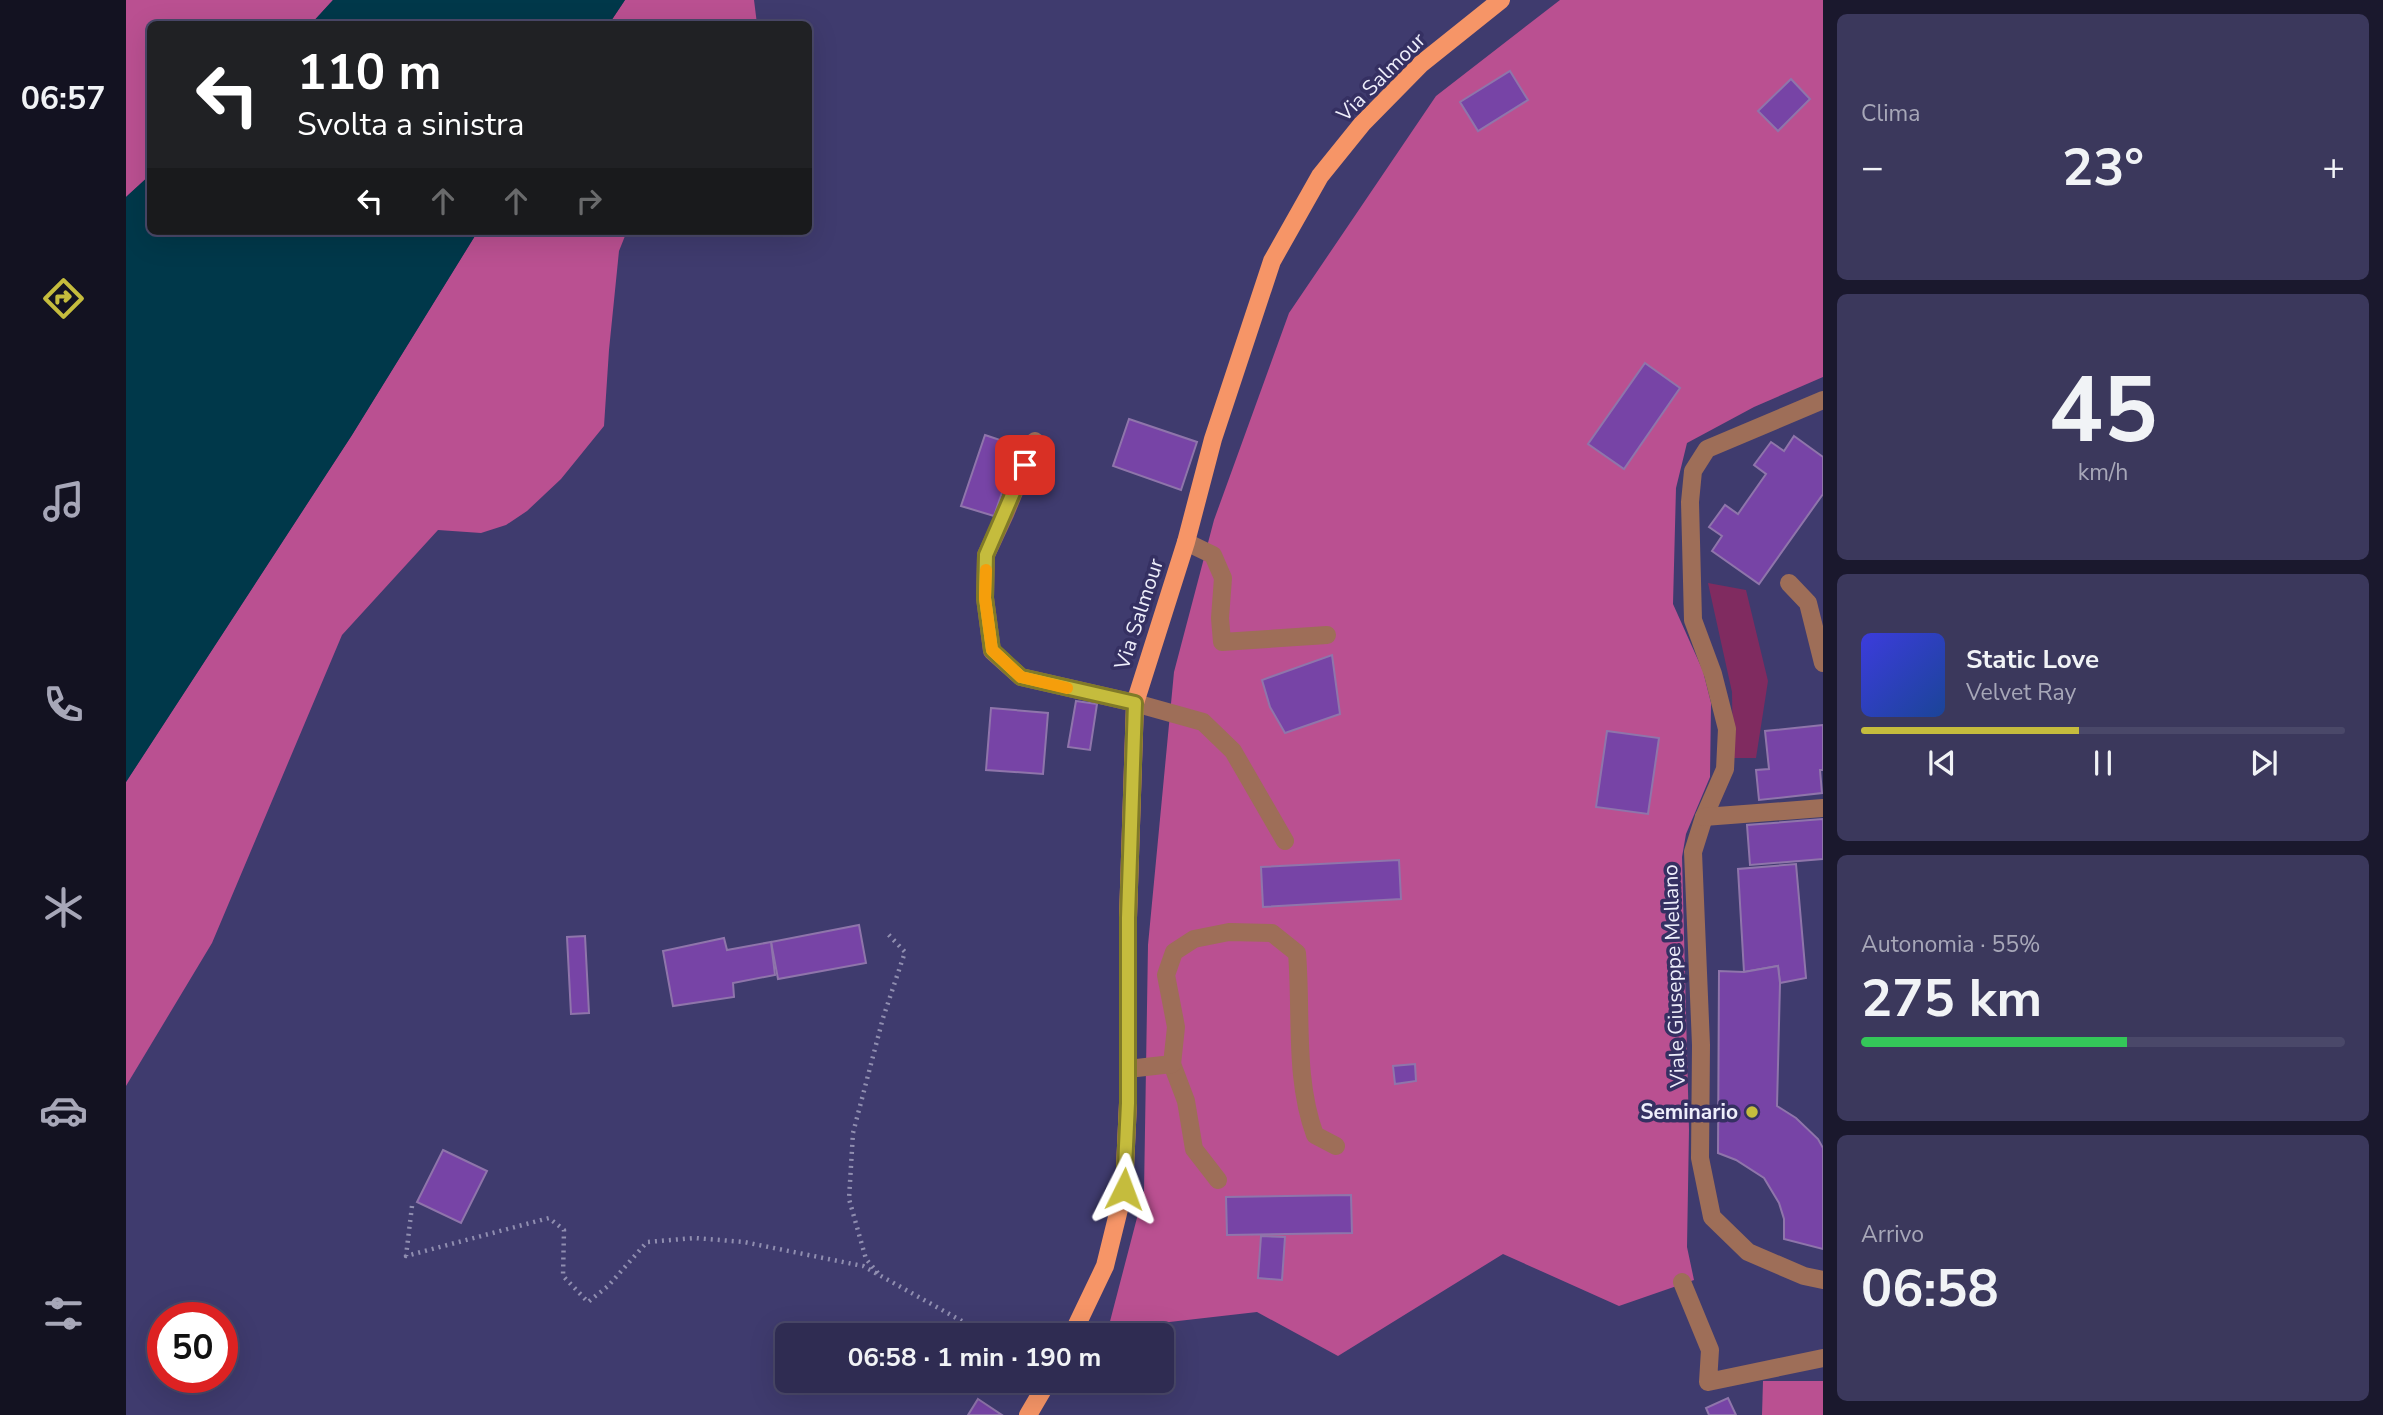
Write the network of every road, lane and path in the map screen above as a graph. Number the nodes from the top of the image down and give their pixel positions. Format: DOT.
graph roads {
  1 [pos="1501,0"];
  2 [pos="1823,400"];
  3 [pos="1035,441"];
  4 [pos="1186,541"];
  5 [pos="1789,583"];
  6 [pos="1327,635"];
  7 [pos="1823,663"];
  8 [pos="1135,703"];
  9 [pos="1823,808"];
  10 [pos="1704,817"];
  11 [pos="1285,841"];
  12 [pos="886,932"];
  13 [pos="1172,1064"];
  14 [pos="1128,1069"];
  15 [pos="1336,1146"];
  16 [pos="1218,1180"];
  17 [pos="412,1206"];
  18 [pos="880,1275"];
  19 [pos="1823,1280"];
  20 [pos="1682,1282"];
  21 [pos="966,1323"];
  22 [pos="1078,1323"];
  23 [pos="1823,1358"];
  24 [pos="1041,1393"];
  25 [pos="1028,1415"];
  1 -- 4 [label="main road, Via Salmour"];
  2 -- 10 [label="street, Viale Giuseppe Mellano"];
  3 -- 8 [label="street"];
  4 -- 6 [label="street"];
  4 -- 8 [label="main road, Via Salmour"];
  5 -- 7 [label="street"];
  8 -- 11 [label="street"];
  8 -- 14 [label="main road, Via Salmour"];
  9 -- 10 [label="street"];
  10 -- 19 [label="street, Viale Giuseppe Mellano"];
  12 -- 18 [label="path"];
  13 -- 14 [label="street"];
  13 -- 15 [label="street"];
  13 -- 16 [label="street"];
  14 -- 22 [label="main road, Via Salmour"];
  17 -- 18 [label="path"];
  18 -- 21 [label="path"];
  20 -- 23 [label="street"];
  24 -- 25 [label="main road"];
}
